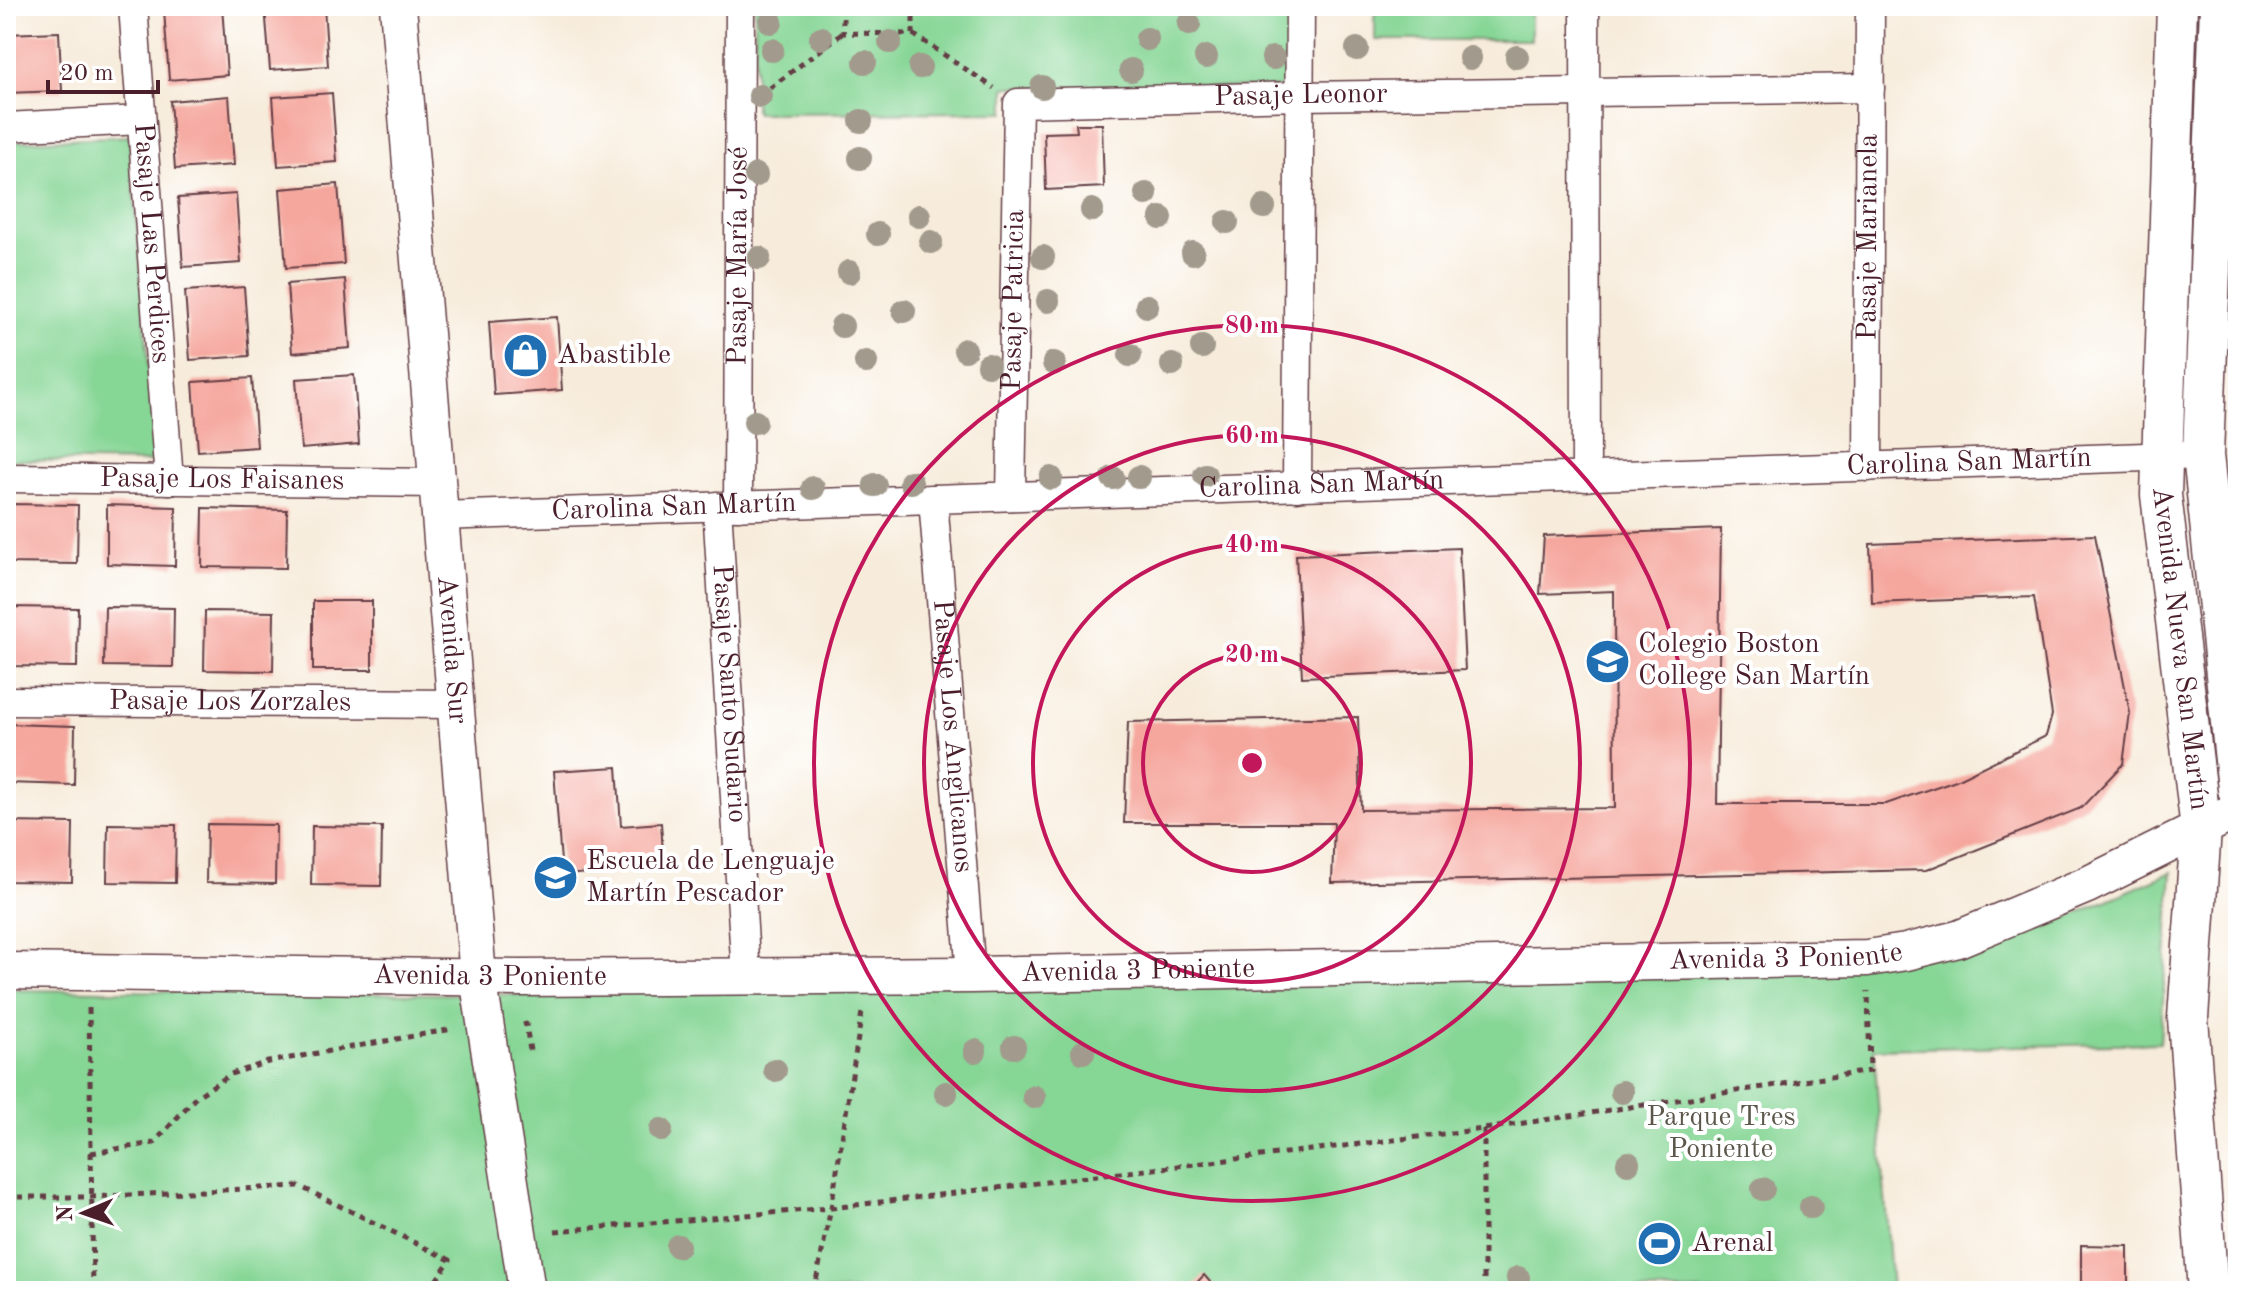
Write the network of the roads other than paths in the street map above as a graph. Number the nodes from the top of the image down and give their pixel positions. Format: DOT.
graph roads {
  1 [pos="133,6"];
  2 [pos="398,6"];
  3 [pos="740,6"];
  4 [pos="1300,6"];
  5 [pos="1585,6"];
  6 [pos="1870,6"];
  7 [pos="2177,15"];
  8 [pos="2226,20"];
  9 [pos="1870,88"];
  10 [pos="1586,92"];
  11 [pos="1299,96"];
  12 [pos="1018,103"];
  13 [pos="141,120"];
  14 [pos="6,127"];
  15 [pos="2203,455"];
  16 [pos="2161,457"];
  17 [pos="1868,467"];
  18 [pos="1586,477"];
  19 [pos="6,478"];
  20 [pos="169,480"];
  21 [pos="1297,487"];
  22 [pos="1011,496"];
  23 [pos="439,499"];
  24 [pos="933,499"];
  25 [pos="728,506"];
  26 [pos="6,701"];
  27 [pos="456,704"];
  28 [pos="2238,789"];
  29 [pos="2238,810"];
  30 [pos="2201,829"];
  31 [pos="6,971"];
  32 [pos="971,975"];
  33 [pos="746,976"];
  34 [pos="478,977"];
  35 [pos="527,1291"];
  36 [pos="2208,1291"];
  1 -- 13 [label="street, Pasaje Las Perdices"];
  2 -- 23 [label="street, Avenida Sur"];
  3 -- 25 [label="street, Pasaje María José"];
  4 -- 11 [label="street"];
  5 -- 10 [label="street"];
  6 -- 9 [label="street, Pasaje Marianela"];
  7 -- 8 [label="street"];
  7 -- 16 [label="main road, Avenida Nueva San Martín"];
  8 -- 15 [label="main road, Avenida Nueva San Martín"];
  9 -- 10 [label="street, Pasaje Leonor"];
  9 -- 17 [label="street, Pasaje Marianela"];
  10 -- 11 [label="street, Pasaje Leonor"];
  10 -- 18 [label="street"];
  11 -- 12 [label="street, Pasaje Leonor"];
  11 -- 21 [label="street"];
  12 -- 22 [label="street, Pasaje Patricia"];
  13 -- 14 [label="street"];
  13 -- 20 [label="street, Pasaje Las Perdices"];
  15 -- 16 [label="street, Carolina San Martín"];
  15 -- 28 [label="main road, Avenida Nueva San Martín"];
  16 -- 17 [label="street, Carolina San Martín"];
  16 -- 30 [label="main road, Avenida Nueva San Martín"];
  17 -- 18 [label="street, Carolina San Martín"];
  18 -- 21 [label="street, Carolina San Martín"];
  19 -- 20 [label="street, Pasaje Los Faisanes"];
  20 -- 23 [label="street, Pasaje Los Faisanes"];
  21 -- 22 [label="street, Carolina San Martín"];
  22 -- 24 [label="street, Carolina San Martín"];
  23 -- 25 [label="street, Carolina San Martín"];
  23 -- 27 [label="street, Avenida Sur"];
  24 -- 25 [label="street, Carolina San Martín"];
  24 -- 32 [label="street, Pasaje Los Anglicanos"];
  25 -- 33 [label="street, Pasaje Santo Sudario"];
  26 -- 27 [label="street, Pasaje Los Zorzales"];
  27 -- 34 [label="street, Avenida Sur"];
  29 -- 30 [label="street, Avenida 3 Poniente"];
  30 -- 32 [label="street, Avenida 3 Poniente"];
  30 -- 36 [label="main road, Avenida Nueva San Martín"];
  31 -- 34 [label="street, Avenida 3 Poniente"];
  32 -- 33 [label="street, Avenida 3 Poniente"];
  33 -- 34 [label="street, Avenida 3 Poniente"];
  34 -- 35 [label="street, Avenida Sur"];
}
